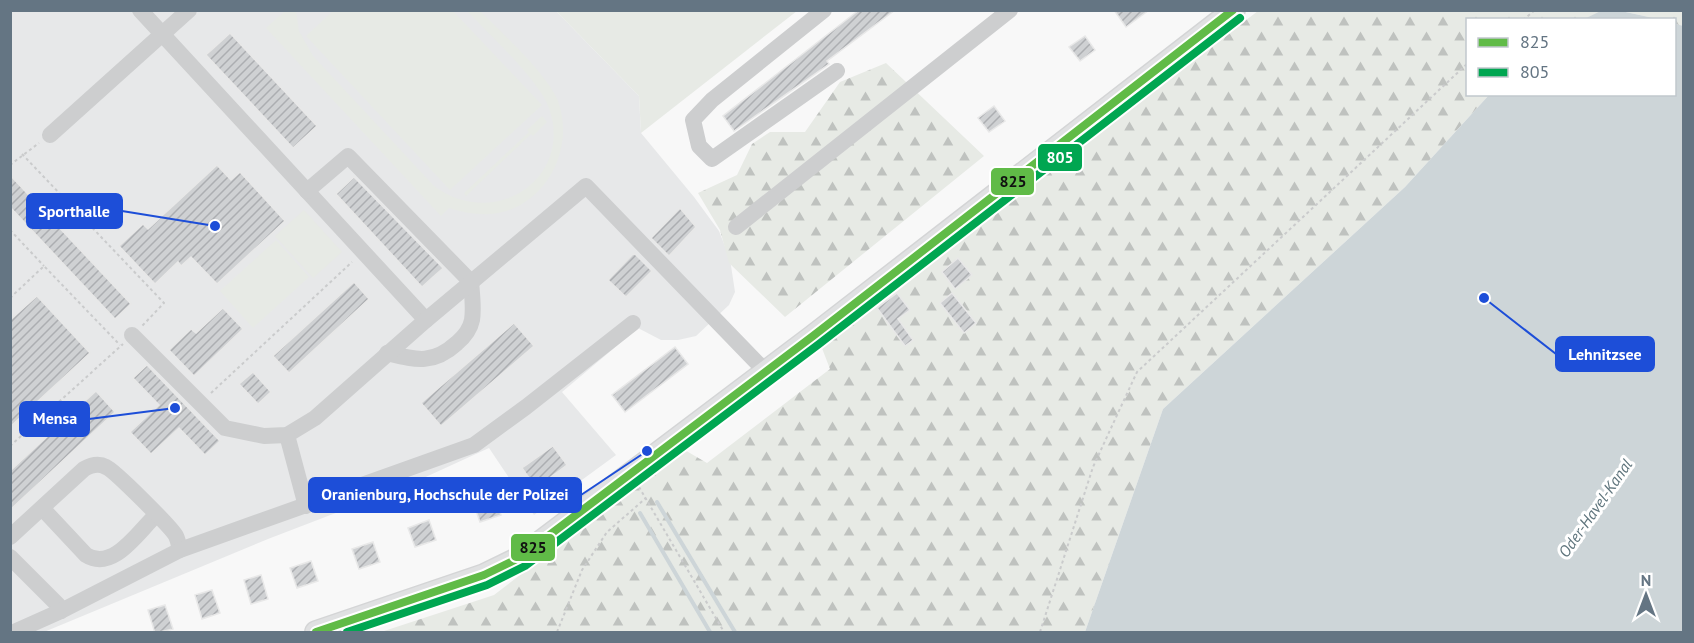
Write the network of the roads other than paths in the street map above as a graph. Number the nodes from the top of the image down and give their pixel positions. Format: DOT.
graph roads {
  1 [pos="140,10"];
  2 [pos="189,10"];
  3 [pos="824,10"];
  4 [pos="1010,10"];
  5 [pos="1234,10"];
  6 [pos="163,35"];
  7 [pos="837,70"];
  8 [pos="50,135"];
  9 [pos="307,191"];
  10 [pos="736,227"];
  11 [pos="471,282"];
  12 [pos="426,320"];
  13 [pos="633,323"];
  14 [pos="126,341"];
  15 [pos="387,353"];
  16 [pos="766,372"];
  17 [pos="287,435"];
  18 [pos="306,506"];
  19 [pos="42,508"];
  20 [pos="156,515"];
  21 [pos="10,537"];
  22 [pos="180,550"];
  23 [pos="10,557"];
  24 [pos="61,611"];
  25 [pos="14,633"];
  26 [pos="316,633"];
  1 -- 6 [label="lane"];
  2 -- 6 [label="lane"];
  3 -- 7 [label="lane"];
  4 -- 10 [label="lane"];
  5 -- 16 [label="main road"];
  6 -- 8 [label="lane"];
  6 -- 9 [label="lane"];
  9 -- 11 [label="lane"];
  9 -- 12 [label="lane"];
  11 -- 12 [label="lane"];
  11 -- 15 [label="lane"];
  11 -- 16 [label="lane"];
  12 -- 15 [label="lane"];
  13 -- 18 [label="lane"];
  14 -- 17 [label="lane"];
  15 -- 17 [label="lane"];
  16 -- 26 [label="main road"];
  17 -- 18 [label="lane"];
  18 -- 22 [label="lane"];
  19 -- 20 [label="lane"];
  19 -- 20 [label="lane"];
  19 -- 21 [label="lane"];
  20 -- 22 [label="lane"];
  22 -- 24 [label="lane"];
  23 -- 24 [label="lane"];
  24 -- 25 [label="lane"];
}
